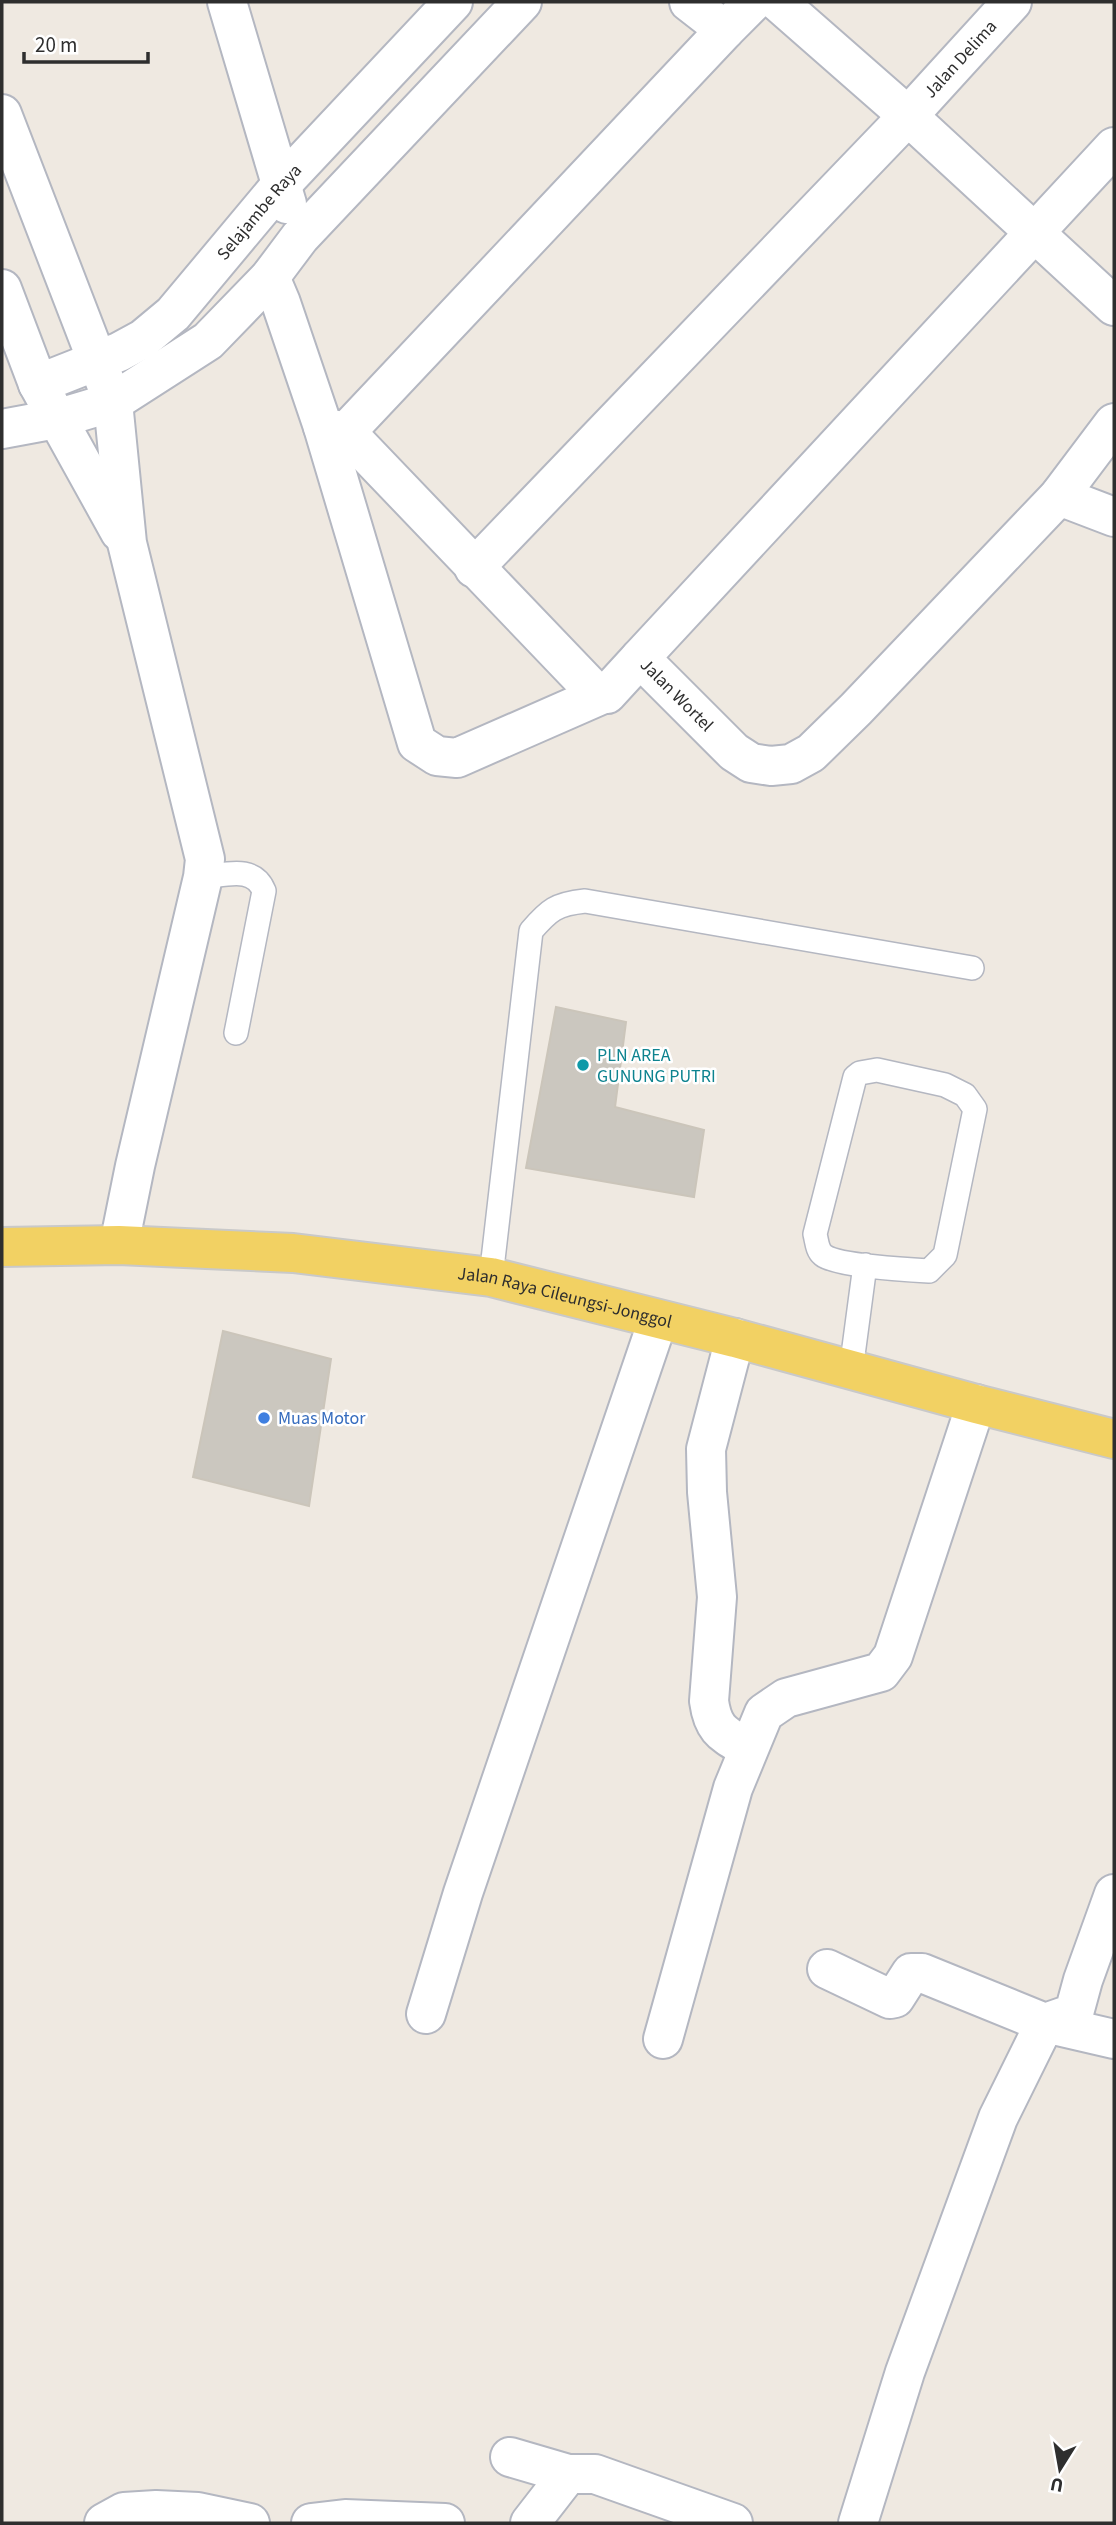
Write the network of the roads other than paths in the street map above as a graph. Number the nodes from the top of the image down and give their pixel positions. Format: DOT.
graph roads {
  1 [pos="227,2"];
  2 [pos="453,2"];
  3 [pos="522,2"];
  4 [pos="689,2"];
  5 [pos="753,2"];
  6 [pos="778,2"];
  7 [pos="1012,2"];
  8 [pos="725,30"];
  9 [pos="2,114"];
  10 [pos="908,116"];
  11 [pos="1114,148"];
  12 [pos="280,186"];
  13 [pos="1035,234"];
  14 [pos="300,237"];
  15 [pos="270,277"];
  16 [pos="2,289"];
  17 [pos="1114,306"];
  18 [pos="97,362"];
  19 [pos="38,384"];
  20 [pos="113,402"];
  21 [pos="56,419"];
  22 [pos="1114,423"];
  23 [pos="2,429"];
  24 [pos="335,430"];
  25 [pos="1059,496"];
  26 [pos="1114,517"];
  27 [pos="127,542"];
  28 [pos="474,568"];
  29 [pos="640,658"];
  30 [pos="603,694"];
  31 [pos="203,877"];
  32 [pos="972,968"];
  33 [pos="236,1033"];
  34 [pos="119,1245"];
  35 [pos="2,1247"];
  36 [pos="865,1265"];
  37 [pos="491,1277"];
  38 [pos="658,1320"];
  39 [pos="735,1338"];
  40 [pos="850,1370"];
  41 [pos="976,1404"];
  42 [pos="1114,1439"];
  43 [pos="748,1749"];
  44 [pos="1114,1894"];
  45 [pos="827,1969"];
  46 [pos="426,2014"];
  47 [pos="1045,2022"];
  48 [pos="663,2039"];
  49 [pos="1114,2039"];
  50 [pos="510,2457"];
  51 [pos="568,2474"];
  52 [pos="104,2523"];
  53 [pos="250,2523"];
  54 [pos="311,2523"];
  55 [pos="445,2523"];
  56 [pos="530,2523"];
  57 [pos="733,2523"];
  58 [pos="858,2523"];
  1 -- 12 [label="street"];
  2 -- 12 [label="street, Selajambe Raya"];
  3 -- 14 [label="street"];
  4 -- 8 [label="street"];
  5 -- 8 [label="street"];
  6 -- 10 [label="street"];
  7 -- 10 [label="street, Jalan Delima"];
  8 -- 24 [label="street"];
  9 -- 18 [label="street"];
  10 -- 13 [label="street"];
  10 -- 28 [label="street, Jalan Delima"];
  11 -- 13 [label="street"];
  12 -- 14 [label="street"];
  12 -- 18 [label="street, Selajambe Raya"];
  13 -- 17 [label="street"];
  13 -- 29 [label="street"];
  14 -- 15 [label="street"];
  15 -- 20 [label="street"];
  15 -- 24 [label="street"];
  16 -- 19 [label="street"];
  18 -- 19 [label="street, Selajambe Raya"];
  18 -- 20 [label="street"];
  19 -- 21 [label="street"];
  20 -- 21 [label="street"];
  20 -- 27 [label="street"];
  21 -- 23 [label="street"];
  21 -- 27 [label="street"];
  22 -- 25 [label="street, Jalan Wortel"];
  24 -- 28 [label="street"];
  24 -- 30 [label="street, Jalan Wortel"];
  25 -- 26 [label="street"];
  25 -- 29 [label="street, Jalan Wortel"];
  27 -- 31 [label="street"];
  28 -- 30 [label="street"];
  29 -- 30 [label="street, Jalan Wortel"];
  31 -- 33 [label="lane"];
  31 -- 34 [label="street"];
  32 -- 37 [label="lane"];
  34 -- 35 [label="main road, Jalan Raya Cileungsi-Jonggol"];
  34 -- 37 [label="main road, Jalan Raya Cileungsi-Jonggol"];
  36 -- 36 [label="lane"];
  36 -- 40 [label="lane"];
  37 -- 38 [label="main road, Jalan Raya Cileungsi-Jonggol"];
  38 -- 39 [label="main road, Jalan Raya Cileungsi-Jonggol"];
  38 -- 46 [label="street"];
  39 -- 40 [label="main road, Jalan Raya Cileungsi-Jonggol"];
  39 -- 43 [label="street"];
  40 -- 41 [label="main road, Jalan Raya Cileungsi-Jonggol"];
  41 -- 42 [label="main road, Jalan Raya Cileungsi-Jonggol"];
  41 -- 43 [label="street"];
  43 -- 48 [label="street"];
  44 -- 47 [label="street"];
  45 -- 47 [label="street"];
  47 -- 49 [label="street"];
  47 -- 58 [label="street"];
  50 -- 51 [label="street"];
  51 -- 56 [label="street"];
  51 -- 57 [label="street"];
  52 -- 53 [label="street"];
  54 -- 55 [label="street"];
}
